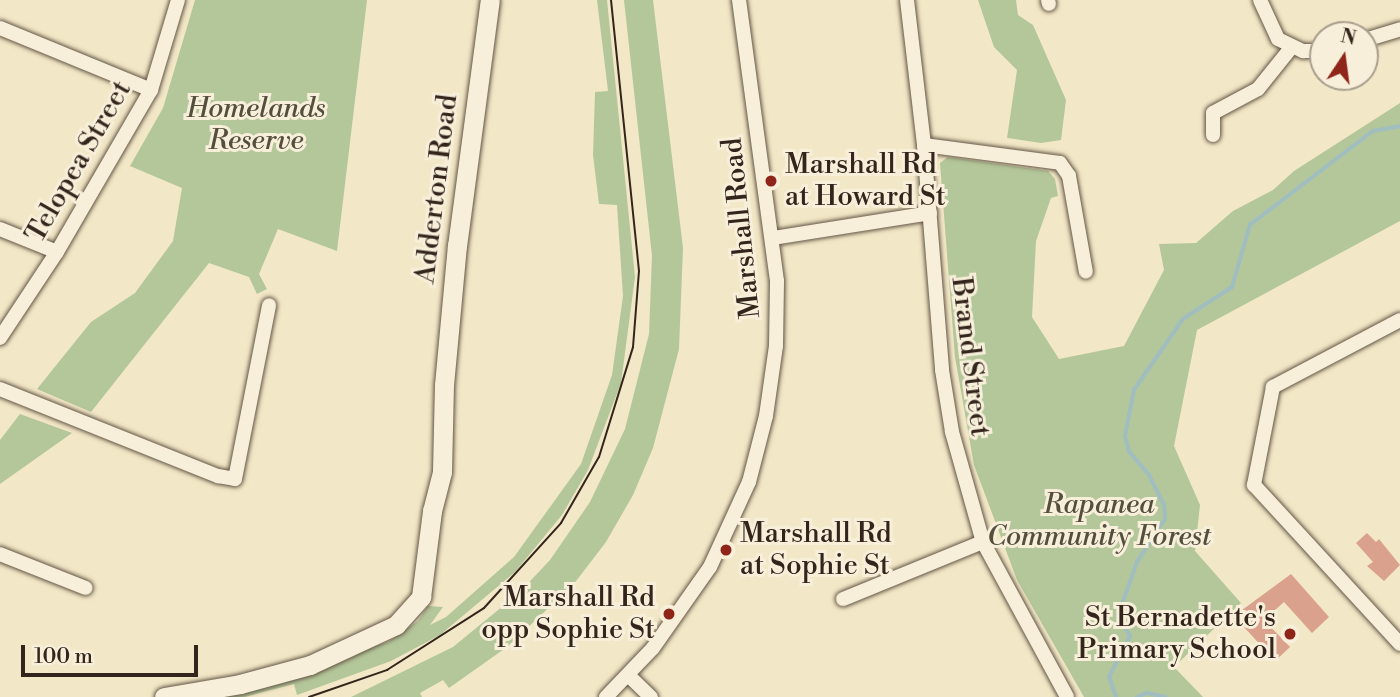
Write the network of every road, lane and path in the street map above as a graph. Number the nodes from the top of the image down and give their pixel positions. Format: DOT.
graph roads {
  1 [pos="178,0"];
  2 [pos="739,0"];
  3 [pos="907,0"];
  4 [pos="1259,0"];
  5 [pos="487,1"];
  6 [pos="0,28"];
  7 [pos="1400,29"];
  8 [pos="1379,36"];
  9 [pos="1291,47"];
  10 [pos="1309,49"];
  11 [pos="151,90"];
  12 [pos="1213,135"];
  13 [pos="924,145"];
  14 [pos="930,214"];
  15 [pos="0,229"];
  16 [pos="774,238"];
  17 [pos="57,252"];
  18 [pos="1086,272"];
  19 [pos="269,305"];
  20 [pos="1400,320"];
  21 [pos="0,338"];
  22 [pos="0,389"];
  23 [pos="983,542"];
  24 [pos="0,554"];
  25 [pos="86,588"];
  26 [pos="843,599"];
  27 [pos="1400,643"];
  28 [pos="628,675"];
  29 [pos="165,697"];
  30 [pos="606,697"];
  31 [pos="651,697"];
  32 [pos="1067,697"];
  1 -- 11 [label="street, Telopea Street"];
  2 -- 16 [label="street, Marshall Road"];
  3 -- 13 [label="street, Brand Street"];
  4 -- 9 [label="street"];
  5 -- 29 [label="main road, Adderton Road"];
  6 -- 11 [label="street"];
  7 -- 8 [label="street"];
  9 -- 10 [label="street"];
  9 -- 12 [label="street"];
  11 -- 17 [label="street, Telopea Street"];
  13 -- 14 [label="street, Brand Street"];
  13 -- 18 [label="street"];
  14 -- 16 [label="street"];
  14 -- 23 [label="street, Brand Street"];
  15 -- 17 [label="street"];
  16 -- 28 [label="street, Marshall Road"];
  17 -- 21 [label="street, Telopea Street"];
  19 -- 22 [label="street"];
  20 -- 27 [label="street"];
  23 -- 26 [label="street"];
  23 -- 32 [label="street, Brand Street"];
  24 -- 25 [label="street"];
  28 -- 30 [label="street, Marshall Road"];
  28 -- 31 [label="street"];
}
